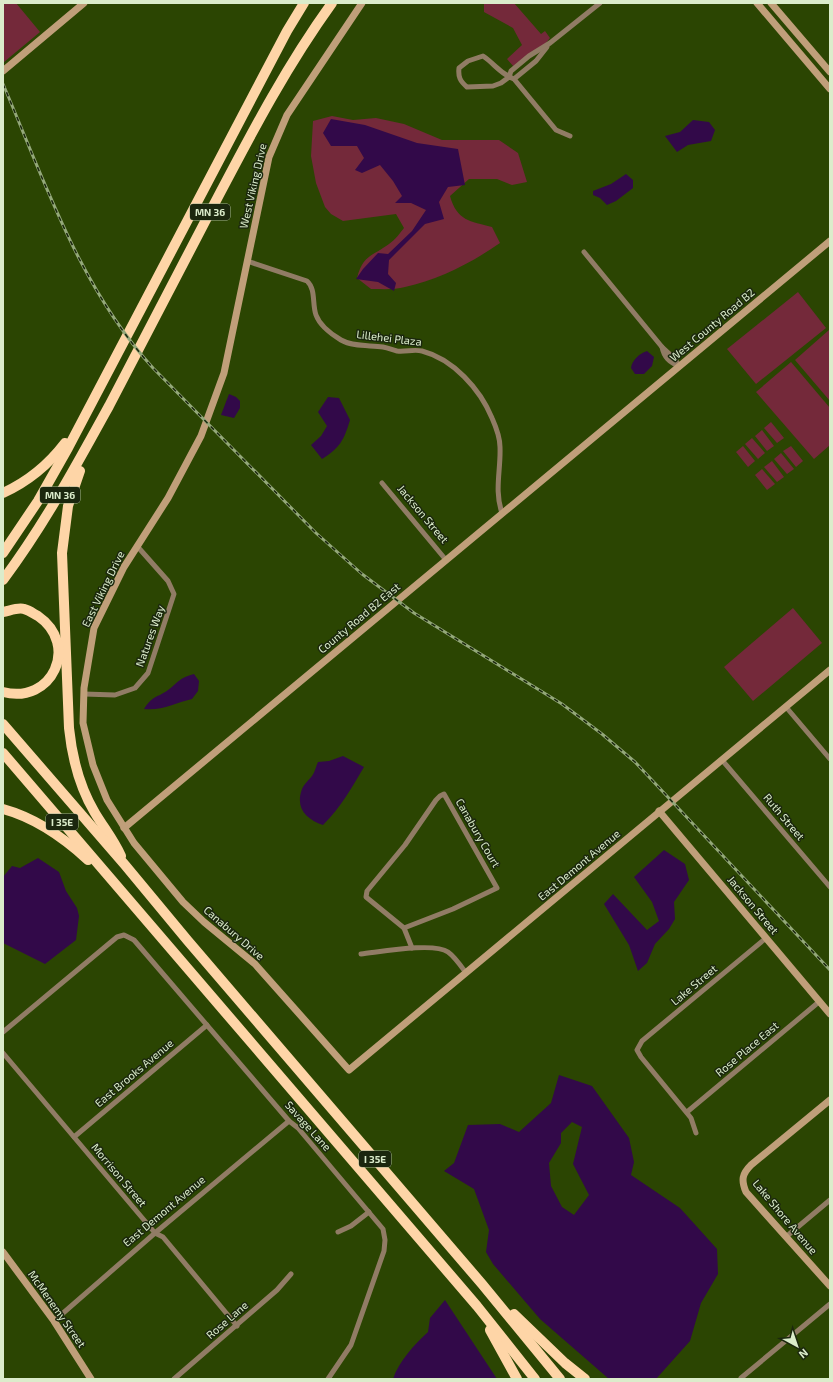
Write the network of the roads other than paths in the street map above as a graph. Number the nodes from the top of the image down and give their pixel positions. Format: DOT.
graph roads {
  1 [pos="84,3"];
  2 [pos="304,3"];
  3 [pos="310,3"];
  4 [pos="332,3"];
  5 [pos="335,3"];
  6 [pos="362,3"];
  7 [pos="600,3"];
  8 [pos="757,3"];
  9 [pos="771,3"];
  10 [pos="318,22"];
  11 [pos="3,71"];
  12 [pos="830,72"];
  13 [pos="511,78"];
  14 [pos="259,86"];
  15 [pos="830,89"];
  16 [pos="570,136"];
  17 [pos="830,241"];
  18 [pos="584,252"];
  19 [pos="247,261"];
  20 [pos="679,366"];
  21 [pos="224,373"];
  22 [pos="92,403"];
  23 [pos="109,405"];
  24 [pos="608,425"];
  25 [pos="382,483"];
  26 [pos="3,493"];
  27 [pos="502,512"];
  28 [pos="137,546"];
  29 [pos="3,553"];
  30 [pos="446,560"];
  31 [pos="3,580"];
  32 [pos="3,612"];
  33 [pos="830,670"];
  34 [pos="3,692"];
  35 [pos="84,694"];
  36 [pos="786,707"];
  37 [pos="3,724"];
  38 [pos="3,753"];
  39 [pos="830,759"];
  40 [pos="722,760"];
  41 [pos="3,809"];
  42 [pos="660,812"];
  43 [pos="124,828"];
  44 [pos="125,865"];
  45 [pos="830,887"];
  46 [pos="122,891"];
  47 [pos="404,928"];
  48 [pos="766,938"];
  49 [pos="412,948"];
  50 [pos="361,954"];
  51 [pos="466,973"];
  52 [pos="820,1001"];
  53 [pos="830,1014"];
  54 [pos="207,1025"];
  55 [pos="3,1032"];
  56 [pos="3,1053"];
  57 [pos="349,1070"];
  58 [pos="830,1100"];
  59 [pos="687,1112"];
  60 [pos="289,1121"];
  61 [pos="696,1133"];
  62 [pos="74,1137"];
  63 [pos="830,1200"];
  64 [pos="369,1212"];
  65 [pos="155,1232"];
  66 [pos="338,1232"];
  67 [pos="787,1236"];
  68 [pos="3,1252"];
  69 [pos="291,1274"];
  70 [pos="482,1284"];
  71 [pos="830,1286"];
  72 [pos="830,1304"];
  73 [pos="477,1306"];
  74 [pos="54,1320"];
  75 [pos="236,1326"];
  76 [pos="741,1378"];
  77 [pos="91,1379"];
  78 [pos="174,1379"];
  79 [pos="328,1379"];
  80 [pos="517,1379"];
  81 [pos="535,1379"];
  82 [pos="560,1379"];
  83 [pos="584,1379"];
  1 -- 11 [label="street"];
  2 -- 14 [label="highway"];
  3 -- 14 [label="highway, MN 36"];
  4 -- 10 [label="highway, MN 36"];
  5 -- 10 [label="highway"];
  6 -- 19 [label="street, West Viking Drive"];
  7 -- 13 [label="street"];
  8 -- 15 [label="street"];
  9 -- 12 [label="street"];
  10 -- 23 [label="highway, MN 36"];
  13 -- 13 [label="street"];
  13 -- 16 [label="street"];
  14 -- 22 [label="highway, MN 36"];
  17 -- 20 [label="street, West County Road B2"];
  18 -- 20 [label="street"];
  19 -- 21 [label="street, West Viking Drive"];
  19 -- 27 [label="street, Lillehei Plaza"];
  20 -- 24 [label="street, West County Road B2"];
  21 -- 28 [label="street, East Viking Drive"];
  22 -- 26 [label="highway"];
  22 -- 29 [label="highway, MN 36"];
  23 -- 31 [label="highway, MN 36"];
  23 -- 44 [label="highway"];
  24 -- 27 [label="street, County Road B2 East"];
  25 -- 30 [label="street, Jackson Street"];
  27 -- 30 [label="street, County Road B2 East"];
  28 -- 35 [label="street, East Viking Drive"];
  28 -- 35 [label="street, Natures Way"];
  30 -- 43 [label="street, County Road B2 East"];
  32 -- 34 [label="highway"];
  33 -- 36 [label="street, East Demont Avenue"];
  35 -- 43 [label="street, East Viking Drive"];
  36 -- 39 [label="street"];
  36 -- 40 [label="street, East Demont Avenue"];
  37 -- 44 [label="highway, I 35E"];
  38 -- 46 [label="highway, I 35E"];
  40 -- 42 [label="street, East Demont Avenue"];
  40 -- 45 [label="street, Ruth Street"];
  41 -- 46 [label="highway"];
  42 -- 48 [label="street, Jackson Street"];
  42 -- 51 [label="street, East Demont Avenue"];
  43 -- 57 [label="street, Canabury Drive"];
  44 -- 70 [label="highway, I 35E"];
  46 -- 73 [label="highway, I 35E"];
  47 -- 47 [label="street, Canabury Court"];
  47 -- 49 [label="street, Canabury Court"];
  48 -- 52 [label="street, Jackson Street"];
  48 -- 59 [label="street, Lake Street"];
  49 -- 50 [label="street"];
  49 -- 51 [label="street"];
  51 -- 57 [label="street, East Demont Avenue"];
  52 -- 53 [label="street, Jackson Street"];
  52 -- 59 [label="street, Rose Place East"];
  54 -- 55 [label="street, Savage Lane"];
  54 -- 60 [label="street, Savage Lane"];
  54 -- 62 [label="street, East Brooks Avenue"];
  56 -- 62 [label="street, Morrison Street"];
  58 -- 67 [label="street, Lake Shore Avenue"];
  59 -- 61 [label="street"];
  60 -- 64 [label="street, Savage Lane"];
  60 -- 65 [label="street, East Demont Avenue"];
  62 -- 65 [label="street, Morrison Street"];
  63 -- 67 [label="street"];
  64 -- 66 [label="street"];
  64 -- 79 [label="street, Savage Lane"];
  65 -- 74 [label="street, East Demont Avenue"];
  65 -- 75 [label="street, Morrison Street"];
  67 -- 71 [label="street, Lake Shore Avenue"];
  68 -- 74 [label="street, McMenemy Street"];
  69 -- 75 [label="street, Rose Lane"];
  70 -- 82 [label="highway, I 35E"];
  70 -- 83 [label="highway"];
  72 -- 76 [label="street"];
  73 -- 80 [label="highway"];
  73 -- 81 [label="highway, I 35E"];
  74 -- 77 [label="street, McMenemy Street"];
  75 -- 78 [label="street, Rose Lane"];
}
